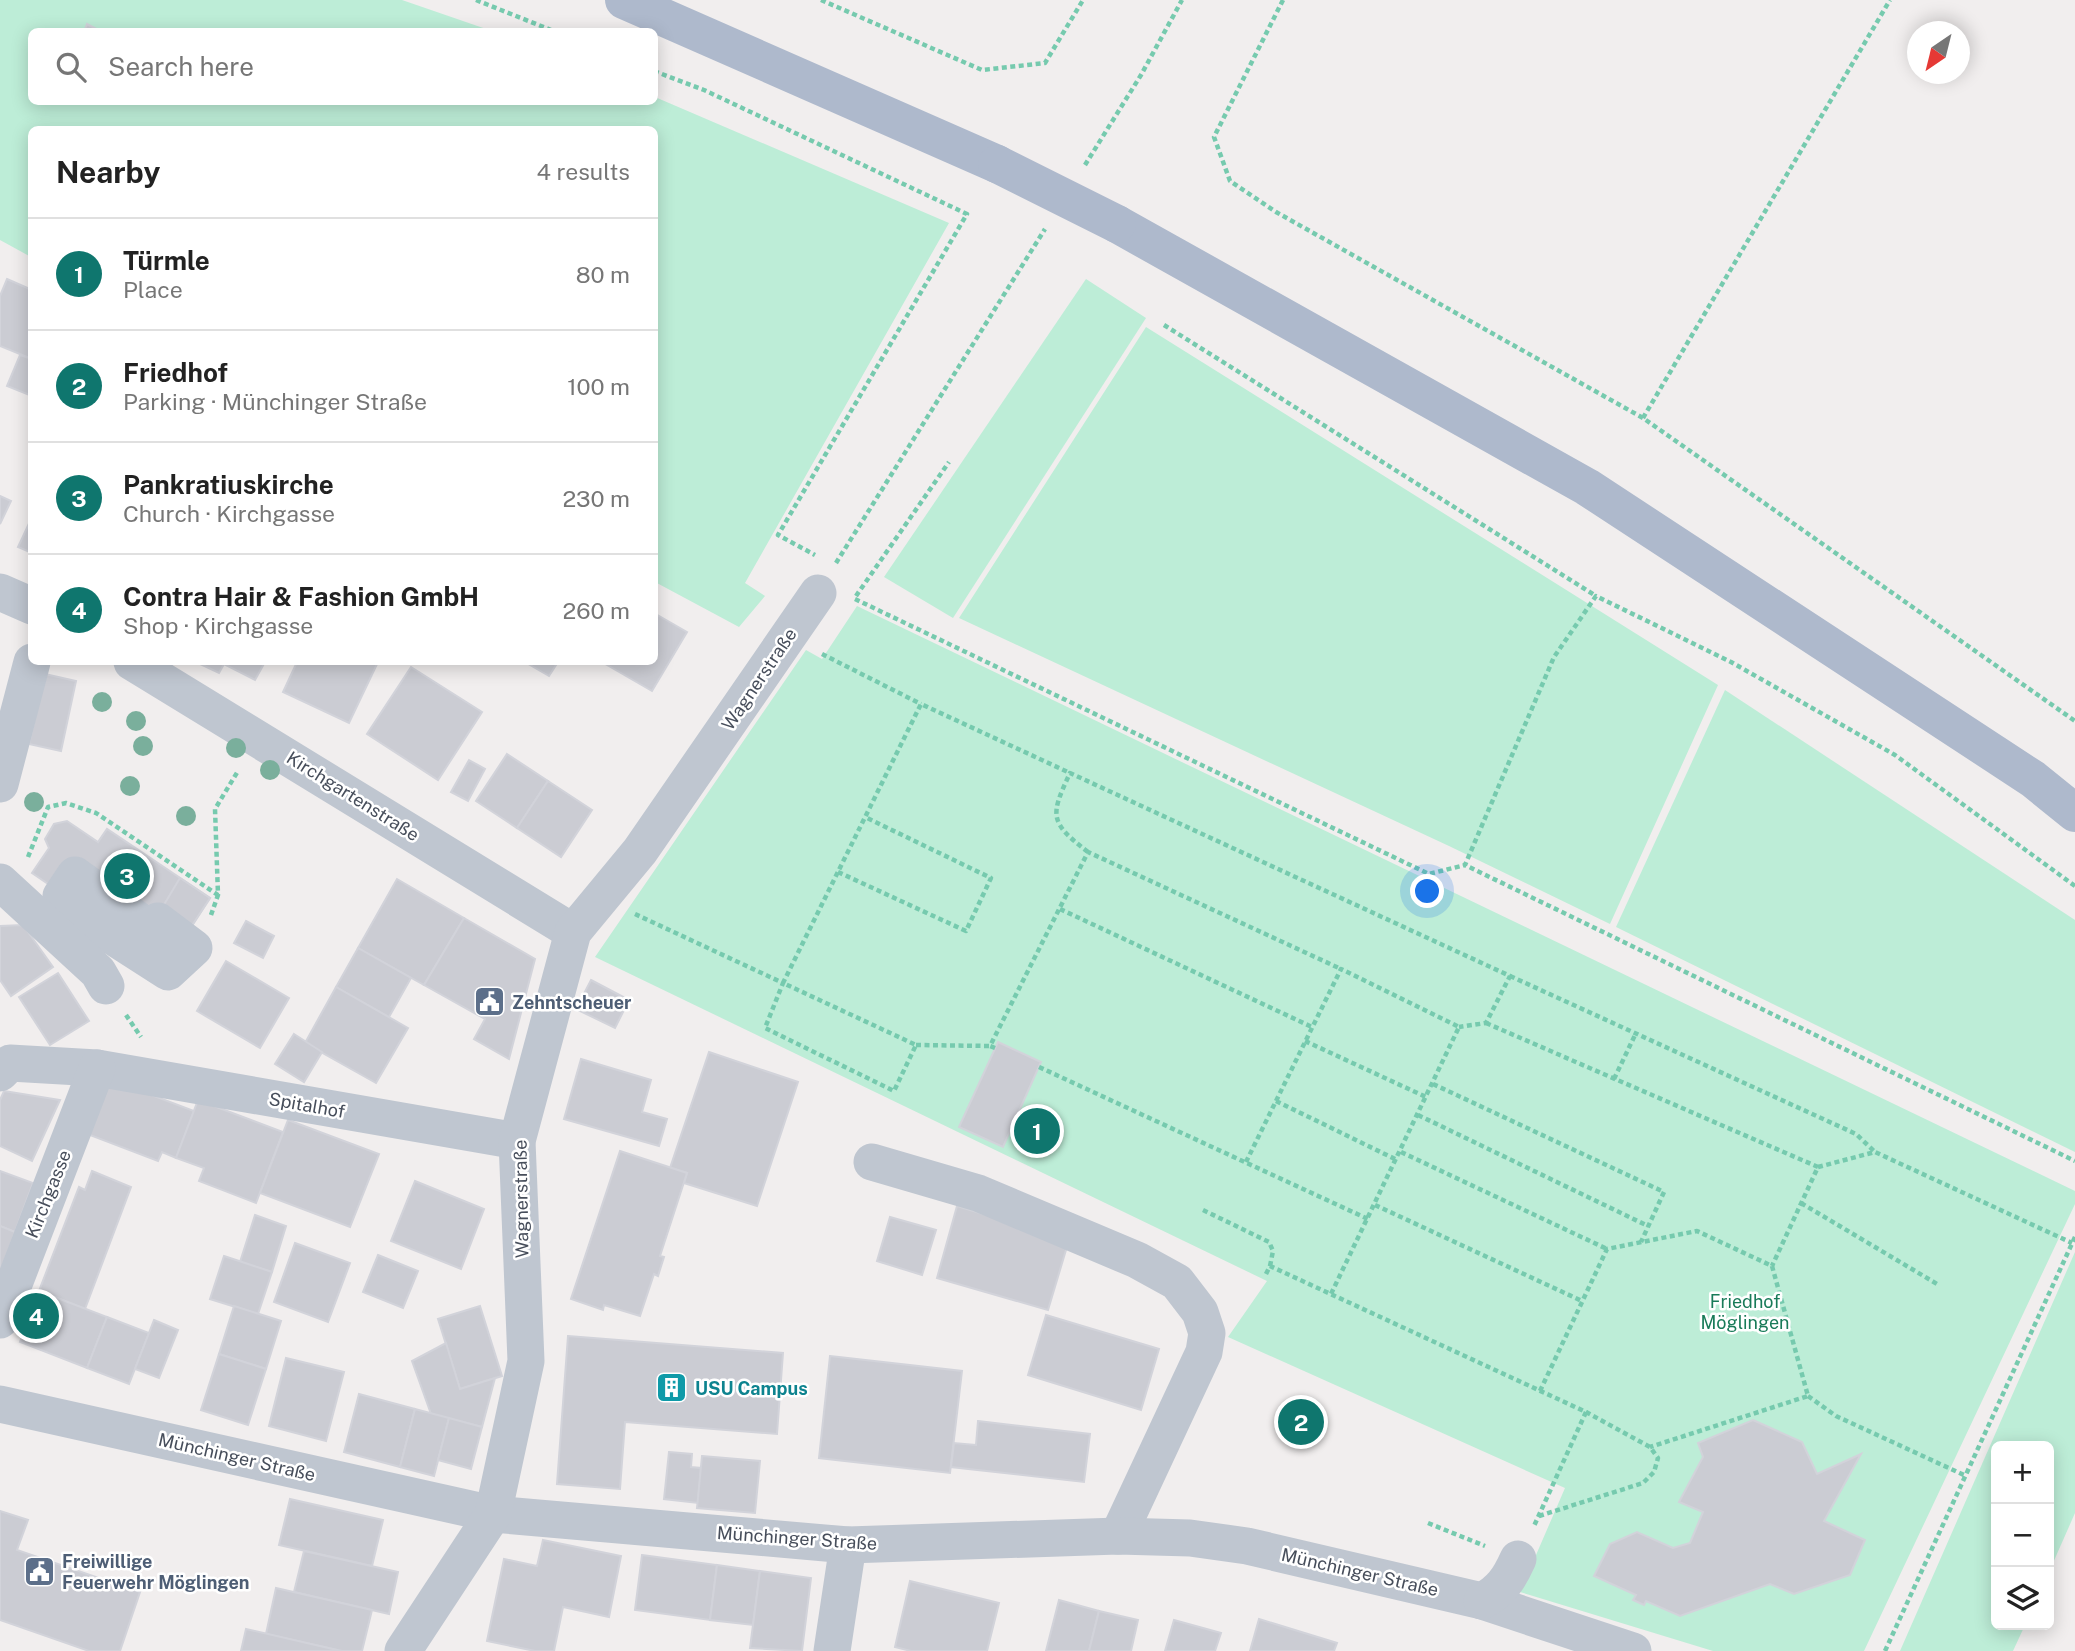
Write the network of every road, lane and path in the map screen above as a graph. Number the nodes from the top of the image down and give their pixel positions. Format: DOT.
graph roads {
  1 [pos="476,0"];
  2 [pos="624,0"];
  3 [pos="821,0"];
  4 [pos="1083,0"];
  5 [pos="1182,0"];
  6 [pos="1283,0"];
  7 [pos="1890,0"];
  8 [pos="546,28"];
  9 [pos="658,73"];
  10 [pos="1085,166"];
  11 [pos="1049,224"];
  12 [pos="1164,325"];
  13 [pos="1643,418"];
  14 [pos="949,462"];
  15 [pos="833,589"];
  16 [pos="0,592"];
  17 [pos="1597,596"];
  18 [pos="855,599"];
  19 [pos="28,604"];
  20 [pos="825,641"];
  21 [pos="31,665"];
  22 [pos="137,665"];
  23 [pos="921,704"];
  24 [pos="2075,720"];
  25 [pos="259,737"];
  26 [pos="1070,773"];
  27 [pos="0,784"];
  28 [pos="2075,813"];
  29 [pos="866,817"];
  30 [pos="1088,852"];
  31 [pos="1465,864"];
  32 [pos="838,872"];
  33 [pos="0,882"];
  34 [pos="2075,886"];
  35 [pos="603,898"];
  36 [pos="1060,909"];
  37 [pos="573,932"];
  38 [pos="193,944"];
  39 [pos="1341,969"];
  40 [pos="1510,976"];
  41 [pos="783,984"];
  42 [pos="106,986"];
  43 [pos="1486,1023"];
  44 [pos="1312,1027"];
  45 [pos="1459,1027"];
  46 [pos="1636,1033"];
  47 [pos="1305,1041"];
  48 [pos="916,1045"];
  49 [pos="1039,1067"];
  50 [pos="97,1068"];
  51 [pos="0,1073"];
  52 [pos="152,1078"];
  53 [pos="1614,1079"];
  54 [pos="1433,1084"];
  55 [pos="1426,1097"];
  56 [pos="1276,1101"];
  57 [pos="1418,1115"];
  58 [pos="517,1141"];
  59 [pos="1401,1152"];
  60 [pos="1875,1152"];
  61 [pos="1397,1160"];
  62 [pos="2075,1161"];
  63 [pos="872,1162"];
  64 [pos="1246,1162"];
  65 [pos="1818,1167"];
  66 [pos="1801,1203"];
  67 [pos="1375,1205"];
  68 [pos="1203,1210"];
  69 [pos="1368,1219"];
  70 [pos="1648,1227"];
  71 [pos="2074,1240"];
  72 [pos="1641,1242"];
  73 [pos="1607,1249"];
  74 [pos="1270,1266"];
  75 [pos="1772,1266"];
  76 [pos="1266,1274"];
  77 [pos="1937,1284"];
  78 [pos="1331,1294"];
  79 [pos="1583,1301"];
  80 [pos="0,1320"];
  81 [pos="1540,1391"];
  82 [pos="1808,1395"];
  83 [pos="0,1404"];
  84 [pos="1586,1412"];
  85 [pos="1650,1447"];
  86 [pos="1964,1475"];
  87 [pos="493,1514"];
  88 [pos="1538,1516"];
  89 [pos="1428,1523"];
  90 [pos="1118,1536"];
  91 [pos="848,1545"];
  92 [pos="1518,1559"];
  93 [pos="1482,1601"];
  94 [pos="403,1651"];
  95 [pos="832,1651"];
  96 [pos="1633,1651"];
  97 [pos="1885,1651"];
  1 -- 8 [label="path"];
  2 -- 28 [label="main road, bridge"];
  3 -- 4 [label="path"];
  5 -- 10 [label="path"];
  6 -- 13 [label="path"];
  7 -- 13 [label="path"];
  9 -- 15 [label="path"];
  11 -- 15 [label="path"];
  12 -- 17 [label="path"];
  13 -- 24 [label="path"];
  14 -- 18 [label="path"];
  15 -- 18 [label="path"];
  15 -- 35 [label="street, Wagnerstraße"];
  16 -- 19 [label="street"];
  17 -- 31 [label="path"];
  17 -- 34 [label="path"];
  18 -- 31 [label="path"];
  20 -- 23 [label="path"];
  21 -- 27 [label="street"];
  22 -- 25 [label="street, Kirchgartenstraße"];
  23 -- 26 [label="path"];
  23 -- 29 [label="path"];
  25 -- 37 [label="street, Kirchgartenstraße"];
  25 -- 38 [label="path"];
  26 -- 30 [label="path"];
  26 -- 40 [label="path"];
  29 -- 32 [label="path"];
  29 -- 32 [label="path"];
  30 -- 36 [label="path"];
  30 -- 39 [label="path"];
  31 -- 62 [label="path"];
  32 -- 41 [label="path"];
  33 -- 42 [label="street"];
  35 -- 37 [label="street, Wagnerstraße"];
  35 -- 41 [label="path"];
  36 -- 44 [label="path"];
  36 -- 48 [label="path"];
  37 -- 58 [label="street, Wagnerstraße"];
  39 -- 44 [label="path"];
  39 -- 45 [label="path"];
  40 -- 43 [label="path"];
  40 -- 46 [label="path"];
  41 -- 48 [label="path"];
  41 -- 48 [label="path"];
  42 -- 52 [label="path"];
  43 -- 45 [label="path"];
  43 -- 53 [label="path"];
  44 -- 47 [label="path"];
  45 -- 54 [label="path"];
  46 -- 53 [label="path"];
  46 -- 60 [label="path"];
  47 -- 55 [label="path"];
  47 -- 56 [label="path"];
  49 -- 64 [label="path"];
  50 -- 51 [label="street, Spitalhof"];
  50 -- 52 [label="street, Spitalhof"];
  50 -- 80 [label="street, Kirchgasse"];
  52 -- 58 [label="street, Spitalhof"];
  53 -- 65 [label="path"];
  54 -- 55 [label="path"];
  54 -- 70 [label="path"];
  55 -- 57 [label="path"];
  56 -- 61 [label="path"];
  56 -- 64 [label="path"];
  57 -- 59 [label="path"];
  57 -- 70 [label="path"];
  58 -- 87 [label="street, Wagnerstraße"];
  59 -- 61 [label="path"];
  59 -- 73 [label="path"];
  60 -- 65 [label="path"];
  60 -- 71 [label="path"];
  61 -- 67 [label="path"];
  63 -- 90 [label="street"];
  64 -- 69 [label="path"];
  65 -- 66 [label="path"];
  66 -- 75 [label="path"];
  66 -- 77 [label="path"];
  67 -- 69 [label="path"];
  67 -- 79 [label="path"];
  68 -- 74 [label="path"];
  69 -- 78 [label="path"];
  70 -- 72 [label="path"];
  71 -- 86 [label="path"];
  72 -- 73 [label="path"];
  72 -- 75 [label="path"];
  73 -- 79 [label="path"];
  74 -- 76 [label="path"];
  74 -- 78 [label="path"];
  75 -- 82 [label="path"];
  78 -- 81 [label="path"];
  79 -- 81 [label="path"];
  81 -- 84 [label="path"];
  82 -- 85 [label="path"];
  82 -- 86 [label="path"];
  83 -- 87 [label="street, Münchinger Straße"];
  84 -- 85 [label="path"];
  84 -- 88 [label="path"];
  85 -- 88 [label="path"];
  86 -- 97 [label="path"];
  87 -- 91 [label="street, Münchinger Straße"];
  87 -- 94 [label="street, Wagnerstraße"];
  88 -- 92 [label="path"];
  89 -- 92 [label="path"];
  90 -- 91 [label="street, Münchinger Straße"];
  90 -- 93 [label="street, Münchinger Straße"];
  91 -- 95 [label="street"];
  92 -- 93 [label="street"];
  93 -- 96 [label="street, Münchinger Straße"];
}
